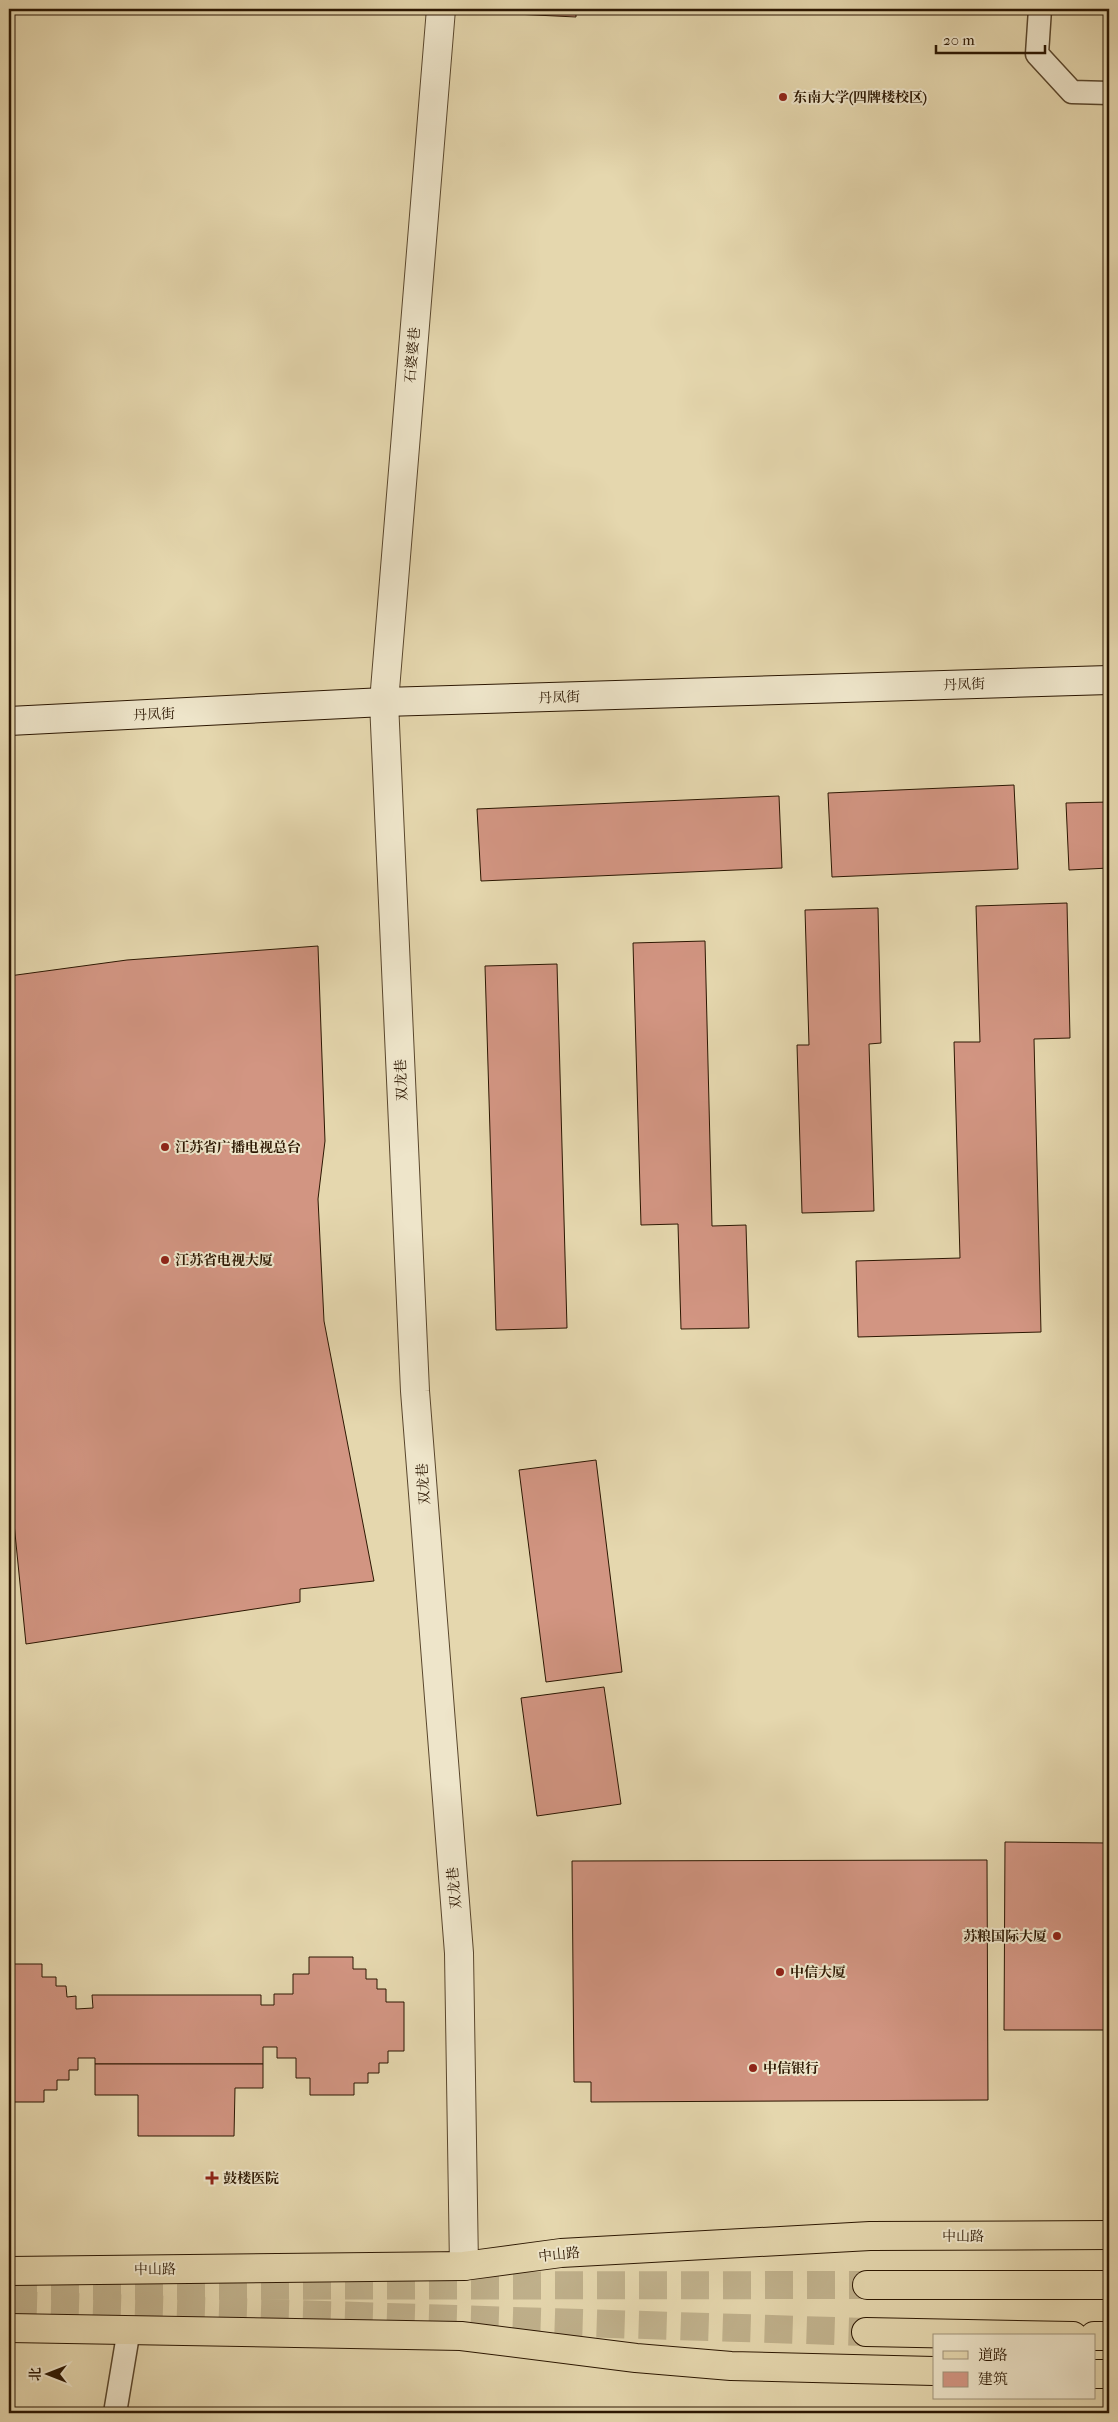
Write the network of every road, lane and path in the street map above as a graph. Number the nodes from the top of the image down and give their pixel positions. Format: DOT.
graph roads {
  1 [pos="441,9"];
  2 [pos="1040,9"];
  3 [pos="1109,93"];
  4 [pos="1109,680"];
  5 [pos="384,702"];
  6 [pos="9,721"];
  7 [pos="1109,2235"];
  8 [pos="464,2266"];
  9 [pos="9,2271"];
  10 [pos="867,2284"];
  11 [pos="1109,2285"];
  12 [pos="9,2328"];
  13 [pos="129,2329"];
  14 [pos="866,2332"];
  15 [pos="969,2334"];
  16 [pos="1096,2336"];
  17 [pos="1109,2336"];
  18 [pos="933,2371"];
  19 [pos="1096,2374"];
  20 [pos="1109,2374"];
  21 [pos="115,2413"];
  1 -- 5 [label="street, 石婆婆巷"];
  2 -- 3 [label="lane"];
  4 -- 5 [label="street, 丹凤街"];
  5 -- 6 [label="street, 丹凤街"];
  5 -- 8 [label="street, 双龙巷"];
  7 -- 8 [label="lane"];
  8 -- 9 [label="lane"];
  10 -- 11 [label="main road"];
  12 -- 13 [label="main road"];
  13 -- 18 [label="main road"];
  13 -- 21 [label="lane"];
  14 -- 15 [label="main road"];
  16 -- 17 [label="main road"];
  19 -- 20 [label="main road"];
}
